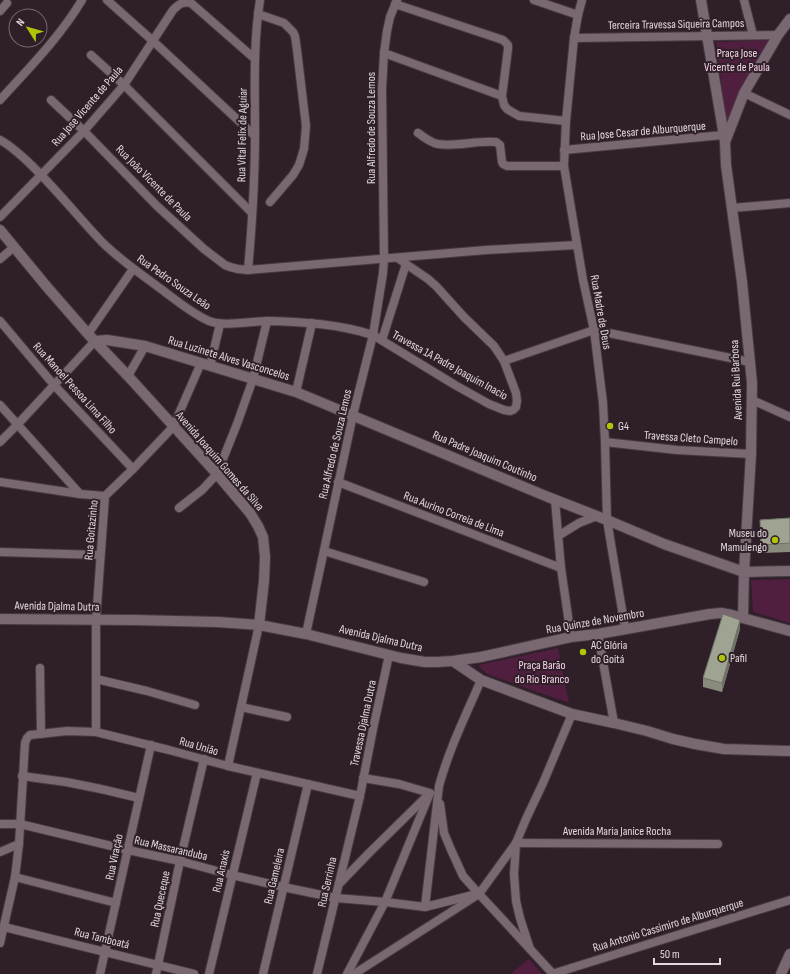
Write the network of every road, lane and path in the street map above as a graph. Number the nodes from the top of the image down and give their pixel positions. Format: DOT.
graph roads {
  1 [pos="82,0"];
  2 [pos="107,0"];
  3 [pos="260,0"];
  4 [pos="534,0"];
  5 [pos="582,0"];
  6 [pos="701,0"];
  7 [pos="744,0"];
  8 [pos="396,2"];
  9 [pos="7,3"];
  10 [pos="0,11"];
  11 [pos="258,14"];
  12 [pos="578,14"];
  13 [pos="790,19"];
  14 [pos="753,35"];
  15 [pos="778,35"];
  16 [pos="706,36"];
  17 [pos="574,38"];
  18 [pos="153,41"];
  19 [pos="384,53"];
  20 [pos="91,55"];
  21 [pos="255,59"];
  22 [pos="124,85"];
  23 [pos="744,93"];
  24 [pos="502,96"];
  25 [pos="0,100"];
  26 [pos="51,100"];
  27 [pos="790,116"];
  28 [pos="566,121"];
  29 [pos="84,131"];
  30 [pos="418,133"];
  31 [pos="255,136"];
  32 [pos="724,138"];
  33 [pos="0,140"];
  34 [pos="564,150"];
  35 [pos="564,166"];
  36 [pos="41,174"];
  37 [pos="270,202"];
  38 [pos="790,203"];
  39 [pos="732,208"];
  40 [pos="252,213"];
  41 [pos="0,217"];
  42 [pos="0,230"];
  43 [pos="577,244"];
  44 [pos="14,247"];
  45 [pos="0,258"];
  46 [pos="384,258"];
  47 [pos="398,258"];
  48 [pos="406,264"];
  49 [pos="133,269"];
  50 [pos="248,270"];
  51 [pos="0,321"];
  52 [pos="267,321"];
  53 [pos="312,323"];
  54 [pos="220,324"];
  55 [pos="594,330"];
  56 [pos="373,335"];
  57 [pos="91,337"];
  58 [pos="382,340"];
  59 [pos="145,346"];
  60 [pos="504,361"];
  61 [pos="750,362"];
  62 [pos="205,364"];
  63 [pos="128,376"];
  64 [pos="253,379"];
  65 [pos="54,385"];
  66 [pos="296,392"];
  67 [pos="752,400"];
  68 [pos="0,405"];
  69 [pos="353,415"];
  70 [pos="790,417"];
  71 [pos="17,425"];
  72 [pos="173,427"];
  73 [pos="0,442"];
  74 [pos="605,442"];
  75 [pos="751,454"];
  76 [pos="133,469"];
  77 [pos="217,474"];
  78 [pos="0,482"];
  79 [pos="338,482"];
  80 [pos="80,494"];
  81 [pos="105,496"];
  82 [pos="555,500"];
  83 [pos="179,508"];
  84 [pos="597,516"];
  85 [pos="607,520"];
  86 [pos="558,536"];
  87 [pos="324,551"];
  88 [pos="0,552"];
  89 [pos="100,555"];
  90 [pos="562,568"];
  91 [pos="790,571"];
  92 [pos="744,572"];
  93 [pos="424,582"];
  94 [pos="743,618"];
  95 [pos="0,619"];
  96 [pos="96,620"];
  97 [pos="259,625"];
  98 [pos="625,628"];
  99 [pos="790,631"];
  100 [pos="306,634"];
  101 [pos="598,634"];
  102 [pos="571,638"];
  103 [pos="389,654"];
  104 [pos="453,661"];
  105 [pos="40,668"];
  106 [pos="96,679"];
  107 [pos="481,680"];
  108 [pos="195,705"];
  109 [pos="241,707"];
  110 [pos="572,714"];
  111 [pos="287,716"];
  112 [pos="614,723"];
  113 [pos="96,732"];
  114 [pos="40,734"];
  115 [pos="151,745"];
  116 [pos="790,751"];
  117 [pos="204,760"];
  118 [pos="228,766"];
  119 [pos="257,773"];
  120 [pos="22,776"];
  121 [pos="363,778"];
  122 [pos="308,784"];
  123 [pos="439,786"];
  124 [pos="430,793"];
  125 [pos="360,796"];
  126 [pos="139,798"];
  127 [pos="0,824"];
  128 [pos="20,824"];
  129 [pos="516,843"];
  130 [pos="19,844"];
  131 [pos="718,844"];
  132 [pos="128,850"];
  133 [pos="0,852"];
  134 [pos="180,861"];
  135 [pos="232,875"];
  136 [pos="15,877"];
  137 [pos="339,884"];
  138 [pos="283,887"];
  139 [pos="479,894"];
  140 [pos="336,898"];
  141 [pos="790,900"];
  142 [pos="385,902"];
  143 [pos="116,903"];
  144 [pos="425,907"];
  145 [pos="3,923"];
  146 [pos="0,943"];
  147 [pos="530,949"];
  148 [pos="105,951"];
  149 [pos="790,954"];
  150 [pos="158,965"];
  151 [pos="100,974"];
  152 [pos="156,974"];
  153 [pos="194,974"];
  154 [pos="209,974"];
  155 [pos="263,974"];
  156 [pos="317,974"];
  157 [pos="346,974"];
  158 [pos="354,974"];
  159 [pos="553,974"];
  160 [pos="782,974"];
  1 -- 25 [label="street"];
  2 -- 18 [label="street"];
  3 -- 11 [label="street, Rua Vital Felix de Aguiar"];
  4 -- 12 [label="street"];
  5 -- 12 [label="street, Rua Madre de Deus"];
  6 -- 16 [label="street, Avenida Rui Barbosa"];
  7 -- 14 [label="street"];
  8 -- 19 [label="street, Rua Alfredo de Souza Lemos"];
  8 -- 24 [label="street"];
  9 -- 10 [label="street"];
  11 -- 21 [label="street, Rua Vital Felix de Aguiar"];
  11 -- 37 [label="street"];
  12 -- 17 [label="street, Rua Madre de Deus"];
  13 -- 15 [label="street"];
  14 -- 15 [label="street, Terceira Travessa Siqueira Campos"];
  14 -- 16 [label="street, Terceira Travessa Siqueira Campos"];
  15 -- 23 [label="street"];
  16 -- 17 [label="street, Terceira Travessa Siqueira Campos"];
  16 -- 32 [label="street, Avenida Rui Barbosa"];
  17 -- 28 [label="street, Rua Madre de Deus"];
  18 -- 21 [label="street, Rua Jose Vicente de Paula"];
  18 -- 22 [label="street, Rua Jose Vicente de Paula"];
  18 -- 31 [label="street"];
  19 -- 24 [label="street"];
  19 -- 46 [label="street, Rua Alfredo de Souza Lemos"];
  20 -- 22 [label="street"];
  21 -- 31 [label="street, Rua Vital Felix de Aguiar"];
  22 -- 29 [label="street, Rua Jose Vicente de Paula"];
  22 -- 40 [label="street"];
  23 -- 27 [label="street"];
  23 -- 32 [label="street"];
  24 -- 28 [label="street"];
  26 -- 29 [label="street, Rua João Vicente de Paula"];
  28 -- 34 [label="street, Rua Madre de Deus"];
  29 -- 36 [label="street, Rua Jose Vicente de Paula"];
  29 -- 50 [label="street, Rua João Vicente de Paula"];
  30 -- 35 [label="street"];
  31 -- 40 [label="street, Rua Vital Felix de Aguiar"];
  32 -- 34 [label="street, Rua Jose Cesar de Alburquerque"];
  32 -- 39 [label="street, Avenida Rui Barbosa"];
  33 -- 36 [label="street, Rua Pedro Souza Leão"];
  34 -- 35 [label="street, Rua Madre de Deus"];
  35 -- 43 [label="street, Rua Madre de Deus"];
  36 -- 41 [label="street, Rua Jose Vicente de Paula"];
  36 -- 49 [label="street, Rua Pedro Souza Leão"];
  38 -- 39 [label="street"];
  39 -- 61 [label="street, Avenida Rui Barbosa"];
  40 -- 50 [label="street, Rua Vital Felix de Aguiar"];
  42 -- 44 [label="street, Avenida Joaquim Gomes da Silva"];
  43 -- 47 [label="street"];
  43 -- 55 [label="street, Rua Madre de Deus"];
  44 -- 45 [label="street"];
  44 -- 57 [label="street, Avenida Joaquim Gomes da Silva"];
  46 -- 47 [label="street"];
  46 -- 50 [label="street"];
  46 -- 56 [label="street, Rua Alfredo de Souza Lemos"];
  47 -- 48 [label="street"];
  48 -- 58 [label="street"];
  48 -- 60 [label="street"];
  49 -- 54 [label="street, Rua Pedro Souza Leão"];
  49 -- 57 [label="street"];
  51 -- 65 [label="street, Rua Manoel Pessoa Lima Filho"];
  52 -- 53 [label="street, Rua Pedro Souza Leão"];
  52 -- 54 [label="street, Rua Pedro Souza Leão"];
  52 -- 64 [label="street"];
  53 -- 56 [label="street, Rua Pedro Souza Leão"];
  53 -- 66 [label="street"];
  54 -- 62 [label="street, Rua Goitazinho"];
  55 -- 60 [label="street"];
  55 -- 61 [label="street"];
  55 -- 74 [label="street, Rua Madre de Deus"];
  56 -- 58 [label="street, Travessa 1A Padre Joaquim Inacio"];
  56 -- 69 [label="street, Rua Alfredo de Souza Lemos"];
  57 -- 59 [label="street, Rua Luzinete Alves Vasconcelos"];
  57 -- 63 [label="street, Avenida Joaquim Gomes da Silva"];
  57 -- 65 [label="street"];
  58 -- 60 [label="street, Travessa 1A Padre Joaquim Inacio"];
  59 -- 62 [label="street, Rua Luzinete Alves Vasconcelos"];
  59 -- 63 [label="street"];
  61 -- 67 [label="street, Avenida Rui Barbosa"];
  62 -- 64 [label="street, Rua Luzinete Alves Vasconcelos"];
  62 -- 72 [label="street, Rua Goitazinho"];
  63 -- 72 [label="street, Avenida Joaquim Gomes da Silva"];
  64 -- 66 [label="street, Rua Luzinete Alves Vasconcelos"];
  64 -- 77 [label="street"];
  65 -- 71 [label="street"];
  65 -- 76 [label="street, Rua Manoel Pessoa Lima Filho"];
  66 -- 69 [label="street, Rua Luzinete Alves Vasconcelos"];
  67 -- 70 [label="street"];
  67 -- 75 [label="street, Avenida Rui Barbosa"];
  68 -- 71 [label="street"];
  69 -- 79 [label="street, Rua Alfredo de Souza Lemos"];
  69 -- 82 [label="street, Rua Padre Joaquim Coutinho"];
  71 -- 73 [label="street"];
  71 -- 80 [label="street"];
  72 -- 76 [label="street, Rua Goitazinho"];
  72 -- 77 [label="street, Avenida Joaquim Gomes da Silva"];
  74 -- 75 [label="street, Travessa Cleto Campelo"];
  74 -- 85 [label="street, Rua Madre de Deus"];
  75 -- 92 [label="street, Avenida Rui Barbosa"];
  76 -- 81 [label="street, Rua Goitazinho"];
  77 -- 83 [label="street"];
  77 -- 97 [label="street, Avenida Joaquim Gomes da Silva"];
  78 -- 80 [label="street"];
  79 -- 87 [label="street, Rua Alfredo de Souza Lemos"];
  79 -- 90 [label="street, Rua Aurino Correia de Lima"];
  80 -- 81 [label="street"];
  81 -- 89 [label="street, Rua Goitazinho"];
  82 -- 84 [label="street, Rua Padre Joaquim Coutinho"];
  82 -- 86 [label="street"];
  84 -- 85 [label="street, Rua Padre Joaquim Coutinho"];
  84 -- 86 [label="street"];
  85 -- 92 [label="street, Rua Padre Joaquim Coutinho"];
  85 -- 98 [label="street, Rua Madre de Deus"];
  86 -- 90 [label="street"];
  87 -- 93 [label="street"];
  87 -- 100 [label="street, Rua Alfredo de Souza Lemos"];
  88 -- 89 [label="street"];
  89 -- 96 [label="street, Rua Goitazinho"];
  90 -- 102 [label="street"];
  91 -- 92 [label="street"];
  92 -- 94 [label="street, Avenida Rui Barbosa"];
  94 -- 98 [label="street, Rua Quinze de Novembro"];
  94 -- 99 [label="street, Rua Quinze de Novembro"];
  95 -- 96 [label="street, Avenida Djalma Dutra"];
  96 -- 97 [label="street, Avenida Djalma Dutra"];
  96 -- 106 [label="street, Rua Goitazinho"];
  97 -- 100 [label="street, Avenida Djalma Dutra"];
  97 -- 109 [label="street, Avenida Joaquim Gomes da Silva"];
  98 -- 101 [label="street, Rua Quinze de Novembro"];
  100 -- 103 [label="street, Avenida Djalma Dutra"];
  101 -- 102 [label="street, Rua Quinze de Novembro"];
  101 -- 112 [label="street"];
  102 -- 104 [label="street, Rua Quinze de Novembro"];
  103 -- 104 [label="street, Avenida Djalma Dutra"];
  103 -- 121 [label="street, Travessa Djalma Dutra"];
  104 -- 107 [label="street"];
  105 -- 114 [label="street"];
  106 -- 108 [label="street"];
  106 -- 113 [label="street, Rua Goitazinho"];
  107 -- 110 [label="street"];
  107 -- 123 [label="street"];
  109 -- 111 [label="street"];
  109 -- 118 [label="street, Avenida Joaquim Gomes da Silva"];
  110 -- 112 [label="street"];
  110 -- 129 [label="street"];
  112 -- 116 [label="street"];
  113 -- 114 [label="street, Rua União"];
  113 -- 115 [label="street, Rua União"];
  114 -- 120 [label="street, Rua União"];
  115 -- 117 [label="street, Rua União"];
  115 -- 126 [label="street, Rua Viração"];
  117 -- 118 [label="street, Rua União"];
  117 -- 134 [label="street, Rua Queceque"];
  118 -- 119 [label="street, Rua União"];
  119 -- 122 [label="street, Rua União"];
  119 -- 135 [label="street, Rua Anaxis"];
  120 -- 126 [label="street"];
  120 -- 128 [label="street"];
  121 -- 124 [label="street"];
  121 -- 125 [label="street, Travessa Djalma Dutra"];
  122 -- 125 [label="street, Rua União"];
  122 -- 138 [label="street, Rua Gameleira"];
  123 -- 124 [label="street"];
  123 -- 139 [label="street"];
  123 -- 144 [label="street"];
  124 -- 137 [label="street"];
  124 -- 142 [label="street"];
  125 -- 137 [label="street, Rua Serrinha"];
  126 -- 132 [label="street, Rua Viração"];
  127 -- 128 [label="street, Rua Massaranduba"];
  128 -- 130 [label="street"];
  128 -- 132 [label="street, Rua Massaranduba"];
  129 -- 131 [label="street, Avenida Maria Janice Rocha"];
  129 -- 139 [label="street"];
  129 -- 147 [label="street"];
  130 -- 133 [label="street"];
  130 -- 136 [label="street"];
  132 -- 134 [label="street, Rua Massaranduba"];
  132 -- 143 [label="street, Rua Viração"];
  134 -- 135 [label="street, Rua Massaranduba"];
  134 -- 150 [label="street, Rua Queceque"];
  135 -- 138 [label="street, Rua Massaranduba"];
  135 -- 154 [label="street, Rua Anaxis"];
  136 -- 143 [label="street"];
  136 -- 145 [label="street"];
  137 -- 140 [label="street, Rua Serrinha"];
  138 -- 140 [label="street, Rua Massaranduba"];
  138 -- 155 [label="street, Rua Gameleira"];
  139 -- 144 [label="street"];
  139 -- 147 [label="street"];
  139 -- 158 [label="street"];
  140 -- 142 [label="street, Rua Massaranduba"];
  140 -- 156 [label="street, Rua Serrinha"];
  141 -- 159 [label="street, Rua Antonio Cassimiro de Alburquerque"];
  142 -- 144 [label="street, Rua Massaranduba"];
  142 -- 157 [label="street"];
  143 -- 148 [label="street, Rua Viração"];
  145 -- 146 [label="street"];
  145 -- 148 [label="street, Rua Tamboatá"];
  147 -- 159 [label="street"];
  148 -- 150 [label="street, Rua Tamboatá"];
  148 -- 151 [label="street, Rua Viração"];
  149 -- 160 [label="street"];
  150 -- 152 [label="street, Rua Queceque"];
  150 -- 153 [label="street, Rua Tamboatá"];
}
